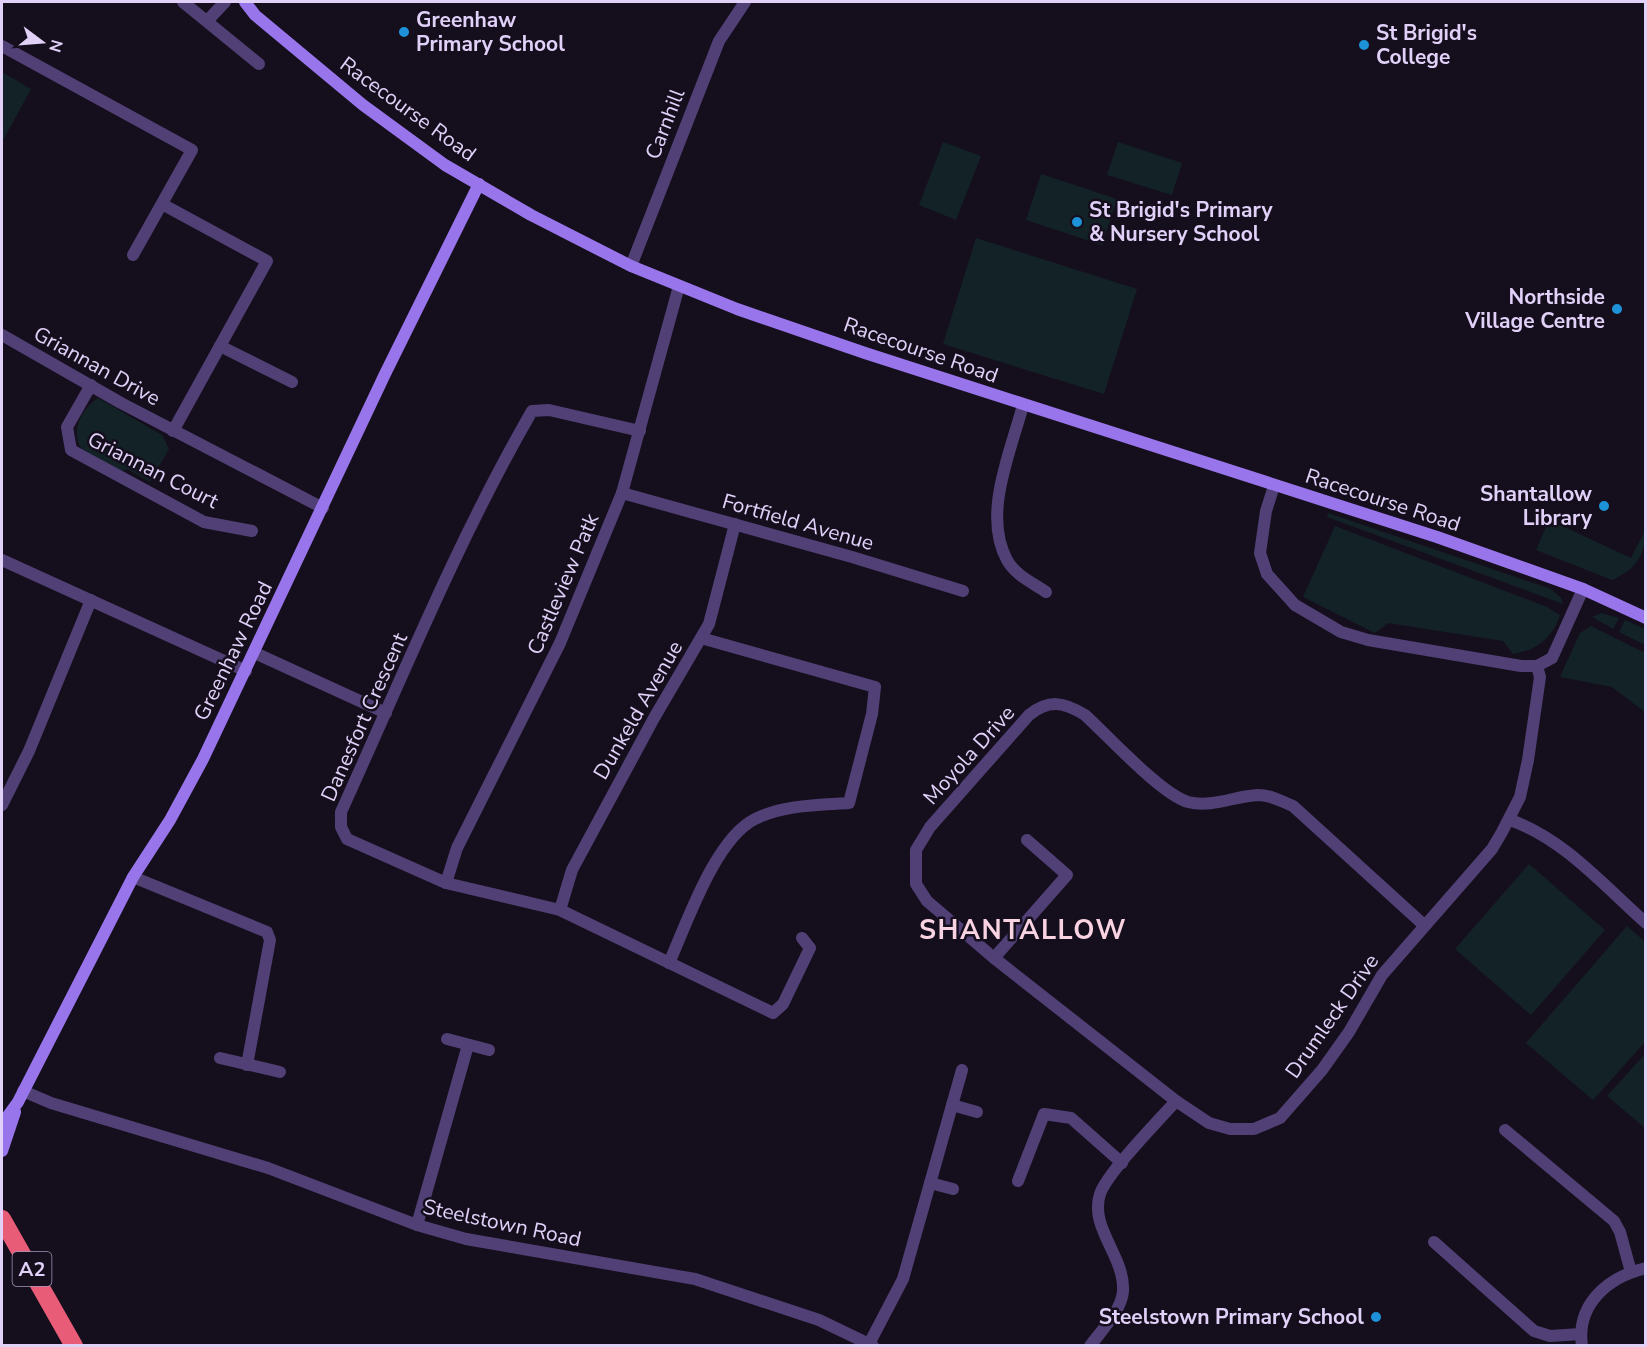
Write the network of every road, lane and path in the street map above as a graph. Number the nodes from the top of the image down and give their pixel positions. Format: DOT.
graph roads {
  1 [pos="183,2"];
  2 [pos="225,2"];
  3 [pos="245,2"];
  4 [pos="745,2"];
  5 [pos="207,21"];
  6 [pos="2,46"];
  7 [pos="259,64"];
  8 [pos="480,184"];
  9 [pos="162,204"];
  10 [pos="133,255"];
  11 [pos="632,266"];
  12 [pos="679,286"];
  13 [pos="2,334"];
  14 [pos="220,346"];
  15 [pos="292,382"];
  16 [pos="91,385"];
  17 [pos="1023,405"];
  18 [pos="173,431"];
  19 [pos="640,431"];
  20 [pos="1274,486"];
  21 [pos="622,493"];
  22 [pos="323,508"];
  23 [pos="735,524"];
  24 [pos="252,531"];
  25 [pos="2,560"];
  26 [pos="1583,590"];
  27 [pos="963,591"];
  28 [pos="1046,592"];
  29 [pos="91,600"];
  30 [pos="1646,618"];
  31 [pos="701,638"];
  32 [pos="255,652"];
  33 [pos="1537,666"];
  34 [pos="246,671"];
  35 [pos="386,713"];
  36 [pos="2,806"];
  37 [pos="1510,820"];
  38 [pos="1027,840"];
  39 [pos="133,877"];
  40 [pos="446,883"];
  41 [pos="560,910"];
  42 [pos="1646,923"];
  43 [pos="1425,926"];
  44 [pos="802,938"];
  45 [pos="994,958"];
  46 [pos="669,963"];
  47 [pos="447,1039"];
  48 [pos="468,1045"];
  49 [pos="489,1050"];
  50 [pos="220,1058"];
  51 [pos="247,1065"];
  52 [pos="962,1070"];
  53 [pos="280,1072"];
  54 [pos="21,1097"];
  55 [pos="1176,1101"];
  56 [pos="952,1105"];
  57 [pos="977,1113"];
  58 [pos="2,1124"];
  59 [pos="1504,1130"];
  60 [pos="2,1150"];
  61 [pos="1122,1163"];
  62 [pos="1018,1181"];
  63 [pos="930,1183"];
  64 [pos="953,1189"];
  65 [pos="2,1219"];
  66 [pos="417,1226"];
  67 [pos="1434,1242"];
  68 [pos="1646,1268"];
  69 [pos="1630,1272"];
  70 [pos="1582,1340"];
  71 [pos="871,1345"];
  72 [pos="74,1346"];
  73 [pos="1090,1346"];
  1 -- 5 [label="street"];
  2 -- 5 [label="street"];
  3 -- 8 [label="main road, Racecourse Road"];
  4 -- 11 [label="street, Carnhill"];
  5 -- 7 [label="street"];
  6 -- 9 [label="street"];
  8 -- 11 [label="main road, Racecourse Road"];
  8 -- 22 [label="main road, Greenhaw Road"];
  9 -- 10 [label="street"];
  9 -- 14 [label="street"];
  11 -- 12 [label="main road, Racecourse Road"];
  12 -- 17 [label="main road, Racecourse Road"];
  12 -- 19 [label="street, Castleview Patk"];
  13 -- 16 [label="street, Griannan Drive"];
  14 -- 15 [label="street"];
  14 -- 18 [label="street"];
  16 -- 18 [label="street, Griannan Drive"];
  16 -- 24 [label="street, Griannan Court"];
  17 -- 20 [label="main road, Racecourse Road"];
  17 -- 28 [label="street"];
  18 -- 22 [label="street, Griannan Drive"];
  19 -- 21 [label="street, Castleview Patk"];
  19 -- 35 [label="street, Danesfort Crescent"];
  20 -- 26 [label="main road, Racecourse Road"];
  20 -- 33 [label="street"];
  21 -- 23 [label="street, Fortfield Avenue"];
  21 -- 40 [label="street, Castleview Patk"];
  22 -- 32 [label="main road, Greenhaw Road"];
  23 -- 27 [label="street, Fortfield Avenue"];
  23 -- 31 [label="street, Dunkeld Avenue"];
  25 -- 29 [label="street"];
  26 -- 30 [label="main road, Racecourse Road"];
  26 -- 33 [label="street"];
  29 -- 34 [label="street"];
  29 -- 36 [label="street"];
  31 -- 41 [label="street, Dunkeld Avenue"];
  31 -- 46 [label="street"];
  32 -- 34 [label="main road, Greenhaw Road"];
  32 -- 35 [label="street"];
  33 -- 37 [label="street, Drumleck Drive"];
  34 -- 39 [label="main road, Greenhaw Road"];
  35 -- 40 [label="street, Danesfort Crescent"];
  37 -- 42 [label="street"];
  37 -- 43 [label="street, Drumleck Drive"];
  38 -- 45 [label="street"];
  39 -- 51 [label="street"];
  39 -- 54 [label="main road, Greenhaw Road"];
  40 -- 41 [label="street, Danesfort Crescent"];
  41 -- 46 [label="street, Danesfort Crescent"];
  43 -- 45 [label="street, Moyola Drive"];
  43 -- 55 [label="street, Drumleck Drive"];
  44 -- 46 [label="street, Danesfort Crescent"];
  45 -- 55 [label="street, Moyola Drive"];
  47 -- 48 [label="street"];
  48 -- 49 [label="street"];
  48 -- 66 [label="street"];
  50 -- 51 [label="street"];
  51 -- 53 [label="street"];
  52 -- 56 [label="street"];
  54 -- 58 [label="main road, Greenhaw Road"];
  54 -- 60 [label="main road"];
  54 -- 66 [label="street, Steelstown Road"];
  55 -- 61 [label="street"];
  56 -- 57 [label="street"];
  56 -- 63 [label="street"];
  59 -- 69 [label="street"];
  61 -- 62 [label="street"];
  61 -- 73 [label="street"];
  63 -- 64 [label="street"];
  63 -- 71 [label="street"];
  65 -- 72 [label="highway, A2"];
  66 -- 71 [label="street, Steelstown Road"];
  67 -- 70 [label="street"];
  68 -- 69 [label="street"];
  69 -- 70 [label="street"];
}
